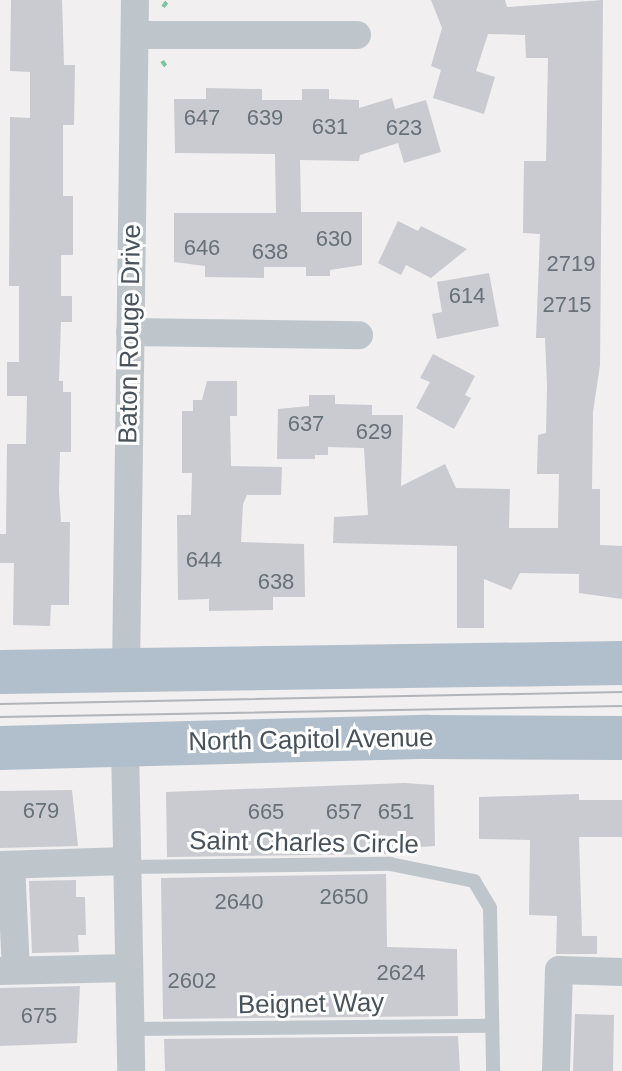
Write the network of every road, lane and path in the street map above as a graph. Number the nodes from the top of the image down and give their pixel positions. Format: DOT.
graph roads {
  1 [pos="135,0"];
  2 [pos="168,0"];
  3 [pos="163,7"];
  4 [pos="135,35"];
  5 [pos="357,35"];
  6 [pos="162,61"];
  7 [pos="167,68"];
  8 [pos="130,332"];
  9 [pos="359,335"];
  10 [pos="622,663"];
  11 [pos="126,669"];
  12 [pos="0,672"];
  13 [pos="622,738"];
  14 [pos="125,745"];
  15 [pos="0,748"];
  16 [pos="127,864"];
  17 [pos="6,865"];
  18 [pos="129,968"];
  19 [pos="8,971"];
  20 [pos="622,972"];
  21 [pos="492,1026"];
  22 [pos="130,1029"];
  23 [pos="131,1071"];
  24 [pos="493,1071"];
  25 [pos="556,1071"];
  1 -- 4 [label="street, Baton Rouge Drive"];
  2 -- 3 [label="path"];
  4 -- 5 [label="street"];
  4 -- 8 [label="street, Baton Rouge Drive"];
  6 -- 7 [label="path"];
  8 -- 9 [label="street"];
  8 -- 11 [label="street, Baton Rouge Drive"];
  10 -- 11 [label="main road"];
  11 -- 12 [label="main road"];
  13 -- 14 [label="main road, North Capitol Avenue"];
  14 -- 15 [label="main road, North Capitol Avenue"];
  14 -- 16 [label="street"];
  16 -- 17 [label="street"];
  16 -- 18 [label="street"];
  16 -- 21 [label="lane, Saint Charles Circle"];
  17 -- 19 [label="street"];
  18 -- 19 [label="street"];
  18 -- 22 [label="street"];
  20 -- 25 [label="street"];
  21 -- 22 [label="lane, Beignet Way"];
  21 -- 24 [label="lane, Saint Charles Circle"];
  22 -- 23 [label="street"];
}
